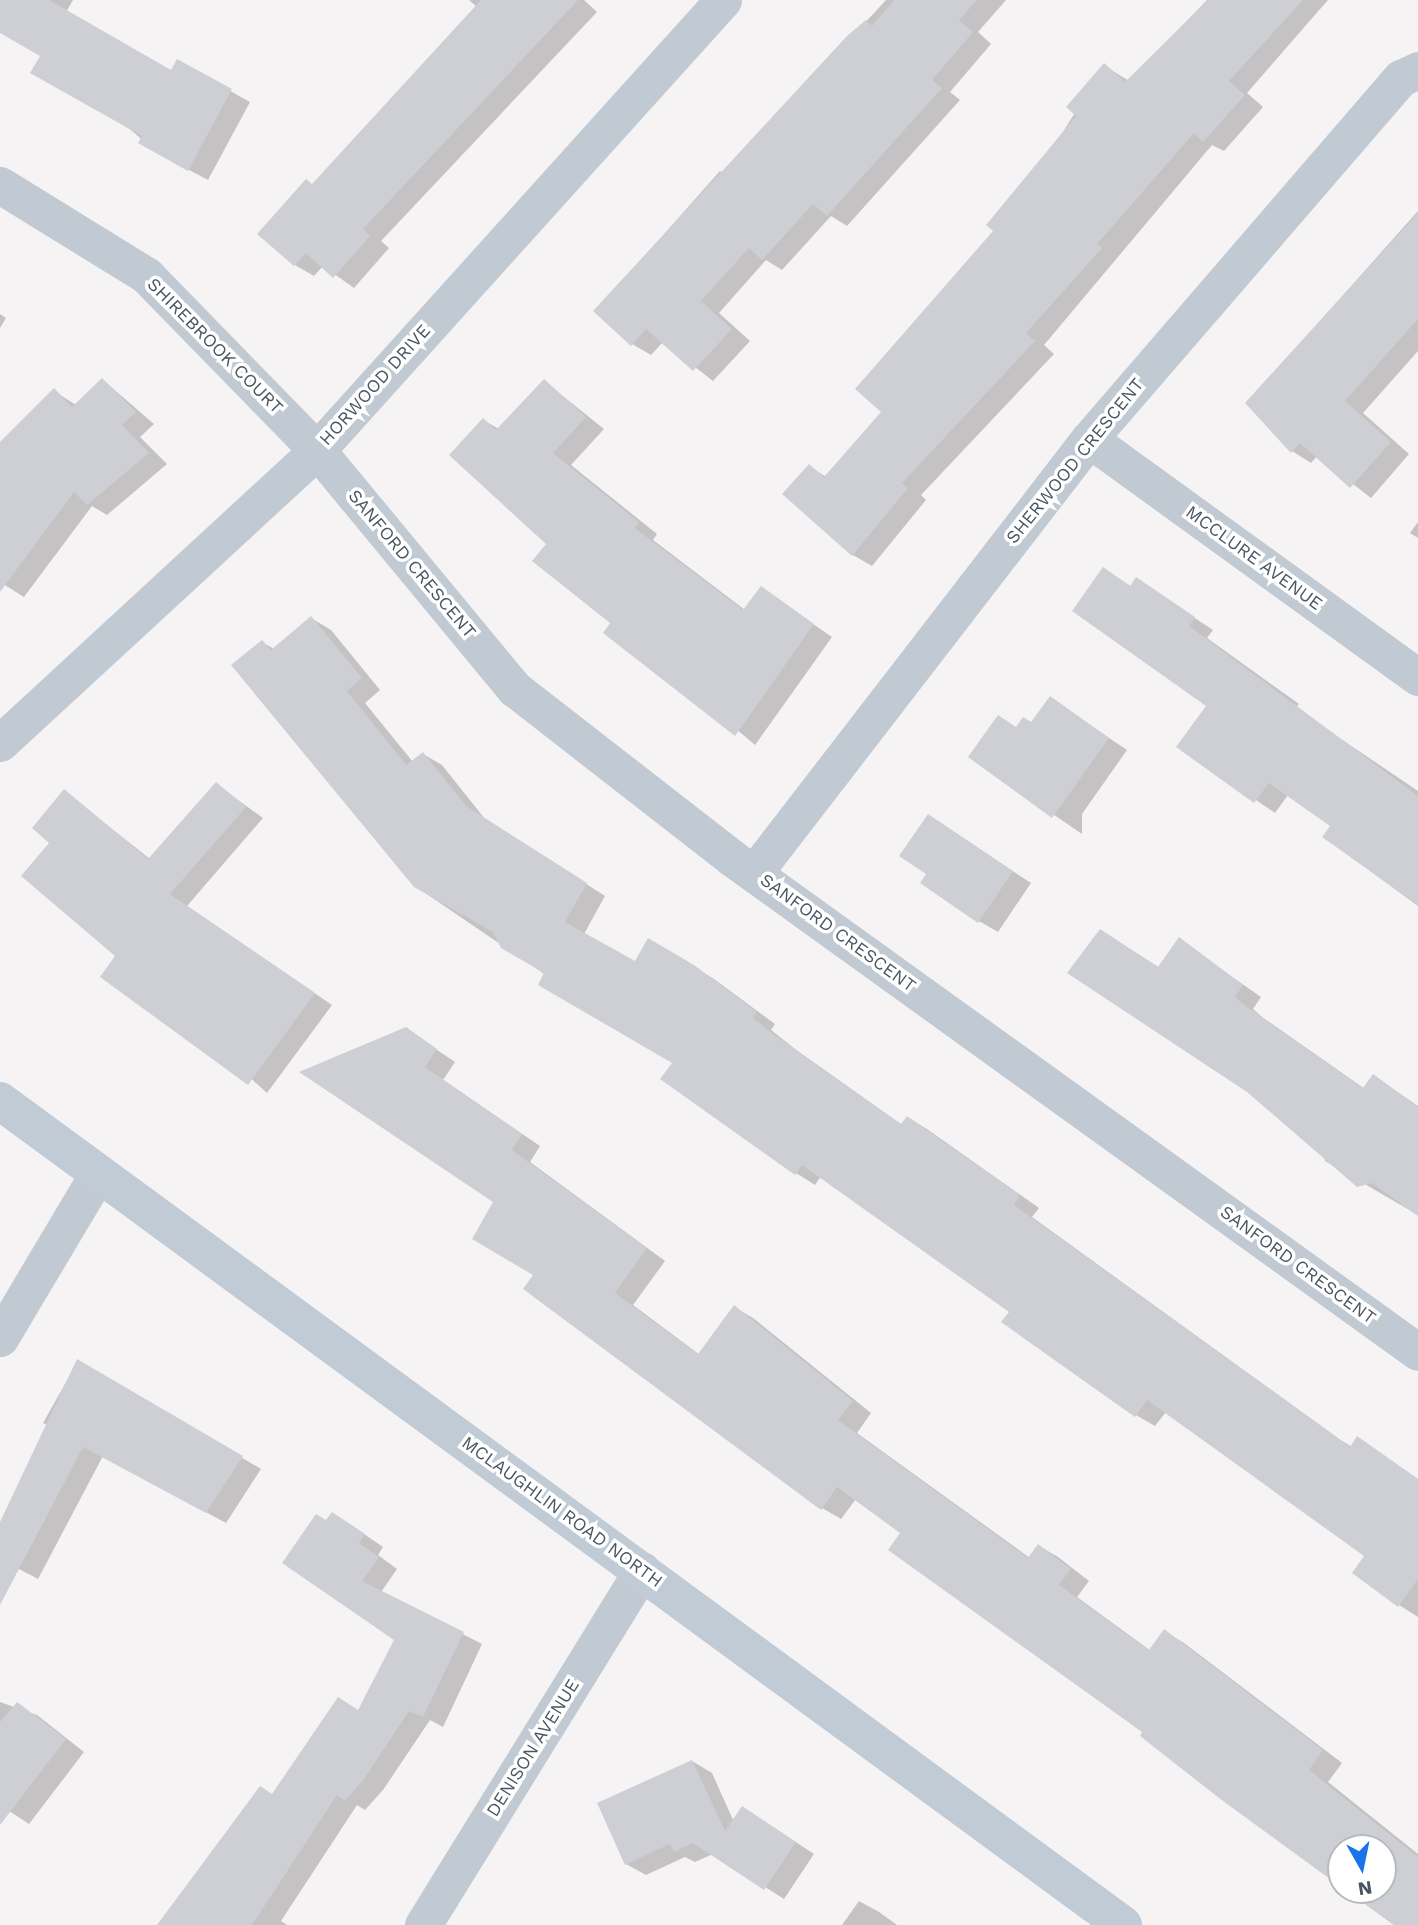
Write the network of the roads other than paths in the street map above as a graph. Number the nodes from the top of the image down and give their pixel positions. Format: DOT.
graph roads {
  1 [pos="717,2"];
  2 [pos="1418,70"];
  3 [pos="0,185"];
  4 [pos="1089,439"];
  5 [pos="317,450"];
  6 [pos="1418,677"];
  7 [pos="0,743"];
  8 [pos="754,873"];
  9 [pos="0,1101"];
  10 [pos="97,1175"];
  11 [pos="0,1338"];
  12 [pos="1418,1352"];
  13 [pos="642,1570"];
  14 [pos="423,1925"];
  15 [pos="1123,1925"];
  1 -- 5 [label="street, HORWOOD DRIVE"];
  2 -- 4 [label="street, SHERWOOD CRESCENT"];
  3 -- 5 [label="street, SHIREBROOK COURT"];
  4 -- 6 [label="street, MCCLURE AVENUE"];
  4 -- 8 [label="street, SHERWOOD CRESCENT"];
  5 -- 7 [label="street, HORWOOD DRIVE"];
  5 -- 8 [label="street, SANFORD CRESCENT"];
  8 -- 12 [label="street, SANFORD CRESCENT"];
  9 -- 10 [label="main road, MCLAUGHLIN ROAD NORTH"];
  10 -- 11 [label="street"];
  10 -- 13 [label="main road, MCLAUGHLIN ROAD NORTH"];
  13 -- 14 [label="street, DENISON AVENUE"];
  13 -- 15 [label="main road, MCLAUGHLIN ROAD NORTH"];
}
